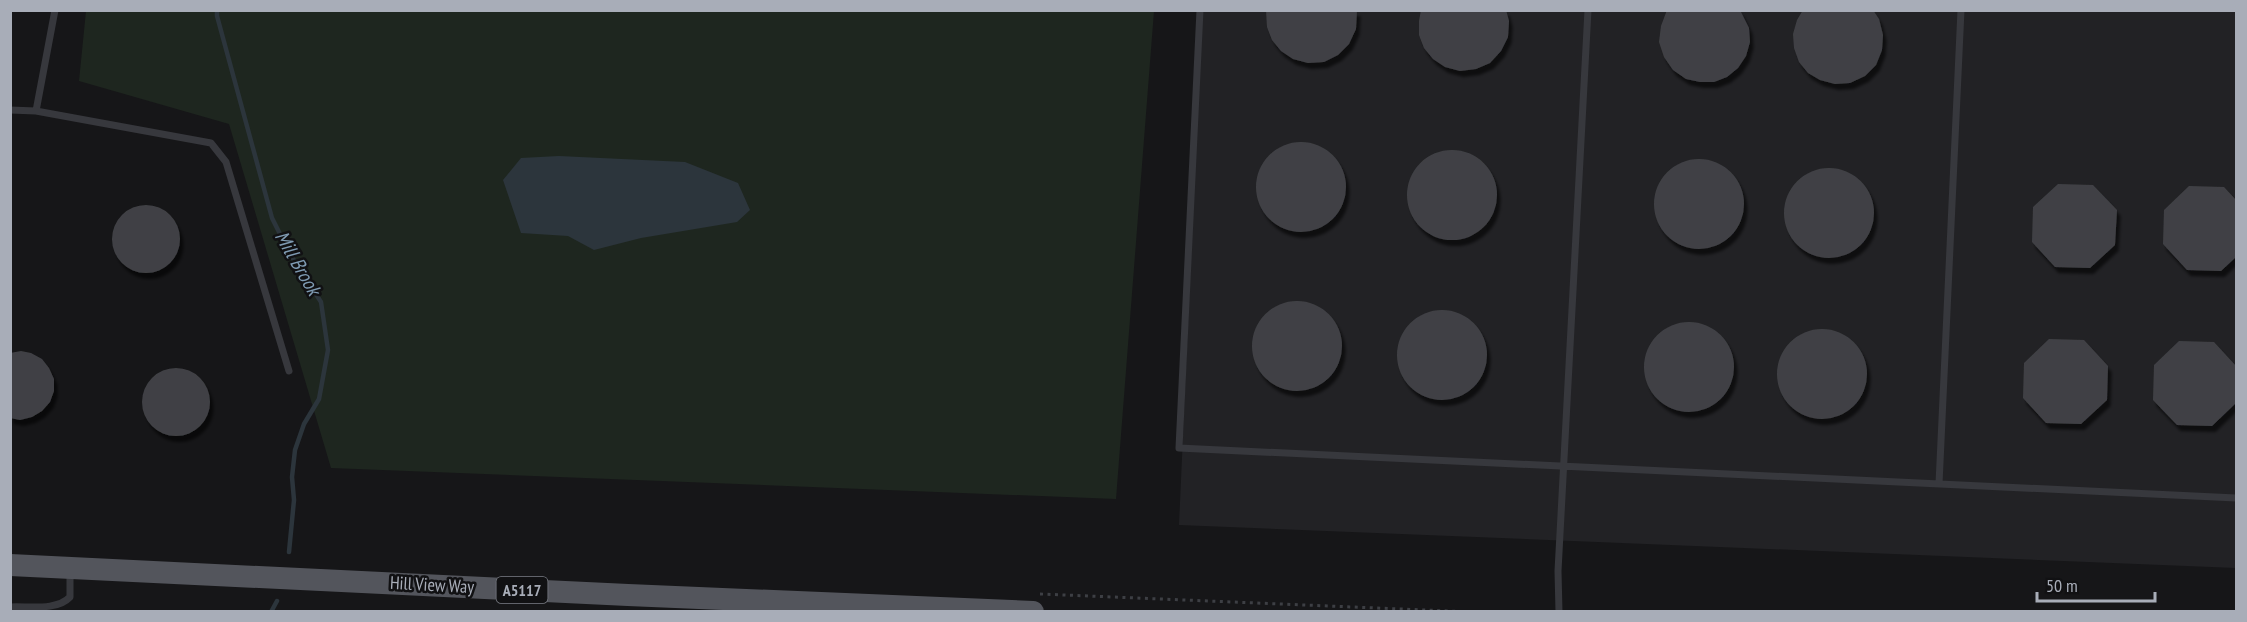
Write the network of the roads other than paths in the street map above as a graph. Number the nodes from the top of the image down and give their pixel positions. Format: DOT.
graph roads {
  1 [pos="55,10"];
  2 [pos="1200,10"];
  3 [pos="1588,10"];
  4 [pos="1961,10"];
  5 [pos="10,110"];
  6 [pos="36,111"];
  7 [pos="288,371"];
  8 [pos="1565,466"];
  9 [pos="1939,484"];
  10 [pos="2236,498"];
  11 [pos="10,565"];
  12 [pos="70,568"];
  13 [pos="10,607"];
  14 [pos="986,610"];
  15 [pos="1033,612"];
  16 [pos="1559,612"];
  1 -- 6 [label="lane"];
  2 -- 8 [label="lane"];
  3 -- 8 [label="lane"];
  4 -- 9 [label="lane"];
  5 -- 6 [label="lane"];
  6 -- 7 [label="lane"];
  8 -- 9 [label="lane"];
  8 -- 16 [label="lane"];
  9 -- 10 [label="lane"];
  11 -- 12 [label="main road, Hill View Way / A5117"];
  12 -- 13 [label="lane"];
  12 -- 14 [label="main road, Hill View Way / A5117"];
  14 -- 15 [label="main road, Hill View Way / A5117"];
}
